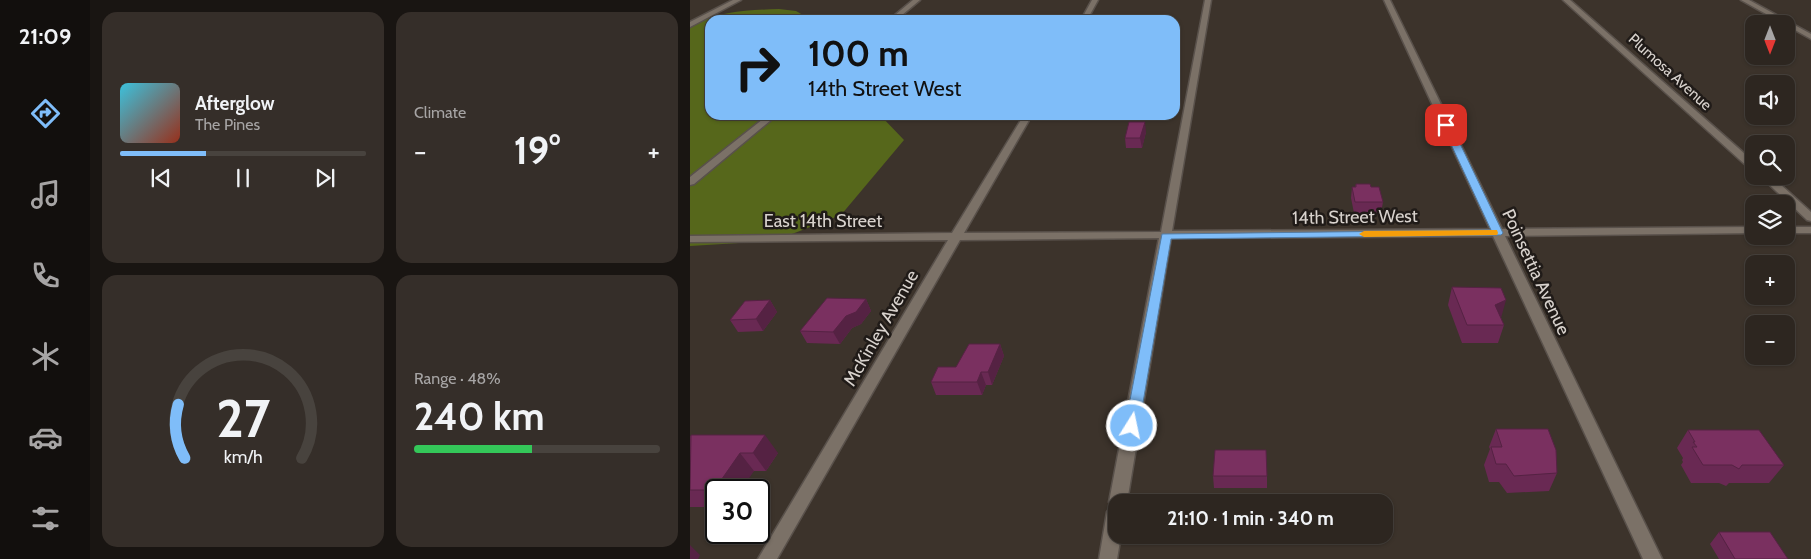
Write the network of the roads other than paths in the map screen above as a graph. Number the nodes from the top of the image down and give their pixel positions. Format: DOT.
graph roads {
  1 [pos="738,0"];
  2 [pos="917,0"];
  3 [pos="1095,0"];
  4 [pos="1208,0"];
  5 [pos="1387,0"];
  6 [pos="1566,0"];
  7 [pos="1744,0"];
  8 [pos="709,15"];
  9 [pos="898,15"];
  10 [pos="1087,15"];
  11 [pos="705,17"];
  12 [pos="690,25"];
  13 [pos="1811,37"];
  14 [pos="767,120"];
  15 [pos="1025,120"];
  16 [pos="1745,158"];
  17 [pos="690,182"];
  18 [pos="1775,185"];
  19 [pos="1811,218"];
  20 [pos="1745,230"];
  21 [pos="1795,230"];
  22 [pos="1811,230"];
  23 [pos="1498,233"];
  24 [pos="1166,236"];
  25 [pos="956,238"];
  26 [pos="690,239"];
  27 [pos="1119,494"];
  28 [pos="1111,544"];
  29 [pos="767,559"];
  30 [pos="1108,559"];
  31 [pos="1652,559"];
  1 -- 8 [label="street"];
  2 -- 9 [label="street"];
  3 -- 10 [label="street"];
  4 -- 24 [label="street"];
  5 -- 23 [label="street, Poinsettia Avenue"];
  6 -- 16 [label="street, Plumosa Avenue"];
  7 -- 13 [label="street"];
  11 -- 12 [label="street"];
  14 -- 17 [label="street"];
  15 -- 25 [label="street, McKinley Avenue"];
  18 -- 19 [label="street"];
  20 -- 23 [label="street, 14th Street West"];
  21 -- 22 [label="street"];
  23 -- 24 [label="street, 14th Street West"];
  23 -- 31 [label="street, Poinsettia Avenue"];
  24 -- 25 [label="street, 14th Street West"];
  24 -- 27 [label="street"];
  25 -- 26 [label="street, East 14th Street"];
  25 -- 29 [label="street, McKinley Avenue"];
  28 -- 30 [label="street"];
}
